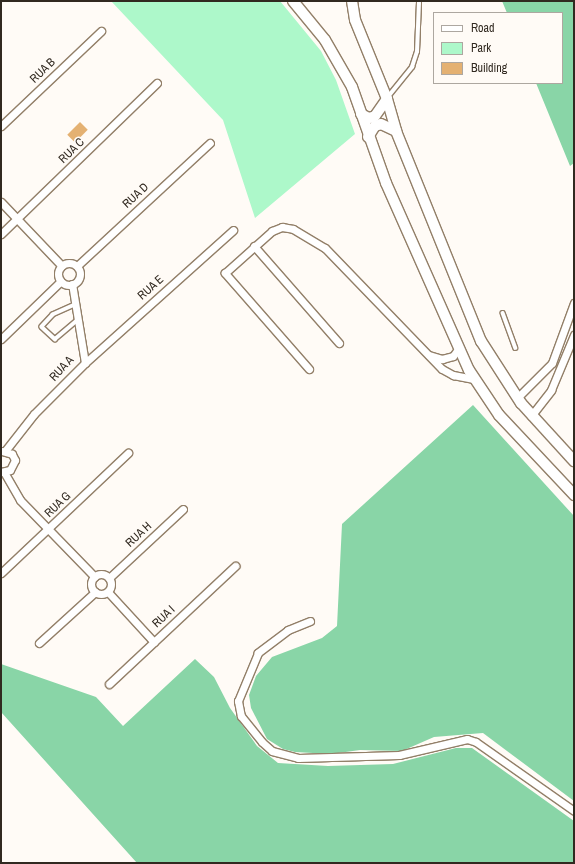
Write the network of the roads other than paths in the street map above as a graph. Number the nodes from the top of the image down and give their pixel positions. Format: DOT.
graph roads {
  1 [pos="292,1"];
  2 [pos="359,1"];
  3 [pos="418,3"];
  4 [pos="352,5"];
  5 [pos="101,31"];
  6 [pos="158,83"];
  7 [pos="387,99"];
  8 [pos="361,114"];
  9 [pos="1,126"];
  10 [pos="396,131"];
  11 [pos="368,137"];
  12 [pos="210,143"];
  13 [pos="1,202"];
  14 [pos="17,219"];
  15 [pos="233,230"];
  16 [pos="1,234"];
  17 [pos="254,246"];
  18 [pos="62,266"];
  19 [pos="77,266"];
  20 [pos="61,282"];
  21 [pos="72,284"];
  22 [pos="574,303"];
  23 [pos="75,305"];
  24 [pos="503,313"];
  25 [pos="78,320"];
  26 [pos="574,335"];
  27 [pos="1,339"];
  28 [pos="339,343"];
  29 [pos="516,348"];
  30 [pos="458,349"];
  31 [pos="429,355"];
  32 [pos="85,363"];
  33 [pos="552,363"];
  34 [pos="309,369"];
  35 [pos="556,378"];
  36 [pos="474,379"];
  37 [pos="517,398"];
  38 [pos="531,416"];
  39 [pos="3,451"];
  40 [pos="128,453"];
  41 [pos="574,461"];
  42 [pos="2,472"];
  43 [pos="574,495"];
  44 [pos="183,509"];
  45 [pos="48,530"];
  46 [pos="235,566"];
  47 [pos="1,573"];
  48 [pos="95,577"];
  49 [pos="109,578"];
  50 [pos="95,592"];
  51 [pos="108,592"];
  52 [pos="310,621"];
  53 [pos="154,642"];
  54 [pos="39,644"];
  55 [pos="110,684"];
  56 [pos="574,811"];
  1 -- 8 [label="main road"];
  2 -- 4 [label="lane"];
  3 -- 7 [label="lane"];
  4 -- 7 [label="main road"];
  5 -- 9 [label="street, RUA B"];
  6 -- 14 [label="street, RUA C"];
  7 -- 8 [label="main road"];
  7 -- 10 [label="main road"];
  8 -- 11 [label="main road"];
  10 -- 11 [label="main road"];
  10 -- 37 [label="main road"];
  11 -- 30 [label="main road"];
  12 -- 19 [label="street, RUA D"];
  13 -- 14 [label="street"];
  14 -- 16 [label="street, RUA C"];
  14 -- 18 [label="street"];
  15 -- 32 [label="street, RUA E"];
  17 -- 28 [label="street"];
  17 -- 31 [label="street"];
  17 -- 34 [label="street"];
  18 -- 19 [label="street"];
  18 -- 20 [label="street"];
  19 -- 21 [label="street"];
  20 -- 21 [label="street"];
  20 -- 27 [label="street"];
  21 -- 23 [label="street, RUA A"];
  22 -- 33 [label="street"];
  23 -- 25 [label="street, RUA A"];
  23 -- 25 [label="lane"];
  24 -- 29 [label="lane"];
  25 -- 32 [label="street, RUA A"];
  26 -- 35 [label="street"];
  30 -- 31 [label="street"];
  30 -- 36 [label="main road"];
  31 -- 36 [label="street"];
  32 -- 39 [label="street, RUA A"];
  33 -- 35 [label="street"];
  33 -- 37 [label="street"];
  35 -- 38 [label="street"];
  36 -- 43 [label="main road"];
  37 -- 38 [label="main road"];
  38 -- 41 [label="main road"];
  39 -- 42 [label="street"];
  40 -- 45 [label="street, RUA G"];
  42 -- 45 [label="street"];
  44 -- 49 [label="street, RUA H"];
  45 -- 47 [label="street, RUA G"];
  45 -- 48 [label="street"];
  46 -- 53 [label="street, RUA I"];
  48 -- 49 [label="street"];
  48 -- 50 [label="street"];
  49 -- 51 [label="street"];
  50 -- 51 [label="street"];
  50 -- 54 [label="street"];
  51 -- 53 [label="street"];
  52 -- 56 [label="street"];
  53 -- 55 [label="street, RUA I"];
}
